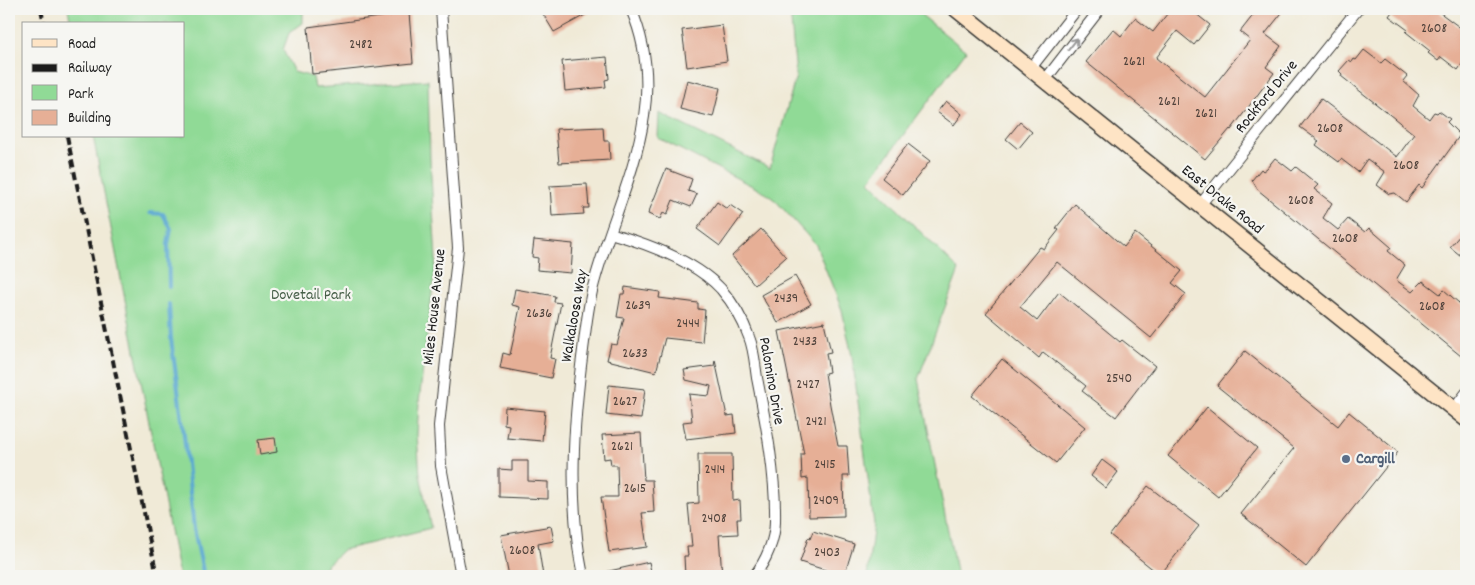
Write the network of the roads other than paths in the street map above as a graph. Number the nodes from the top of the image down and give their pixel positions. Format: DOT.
graph roads {
  1 [pos="441,9"];
  2 [pos="631,9"];
  3 [pos="956,9"];
  4 [pos="1077,9"];
  5 [pos="1100,9"];
  6 [pos="1358,9"];
  7 [pos="1031,68"];
  8 [pos="1045,80"];
  9 [pos="1200,205"];
  10 [pos="610,233"];
  11 [pos="1466,392"];
  12 [pos="1454,409"];
  13 [pos="1466,419"];
  14 [pos="461,576"];
  15 [pos="583,576"];
  16 [pos="754,576"];
  1 -- 14 [label="street, Miles House Avenue"];
  2 -- 10 [label="street, Walkaloosa Way"];
  3 -- 7 [label="main road, East Drake Road"];
  4 -- 7 [label="street"];
  8 -- 5 [label="street, one-way"];
  6 -- 9 [label="street, Rockford Drive"];
  7 -- 8 [label="main road, East Drake Road"];
  8 -- 9 [label="main road, East Drake Road"];
  9 -- 12 [label="main road, East Drake Road"];
  10 -- 15 [label="street, Walkaloosa Way"];
  10 -- 16 [label="street, Palomino Drive"];
  11 -- 12 [label="street"];
  12 -- 13 [label="main road, East Drake Road"];
}
